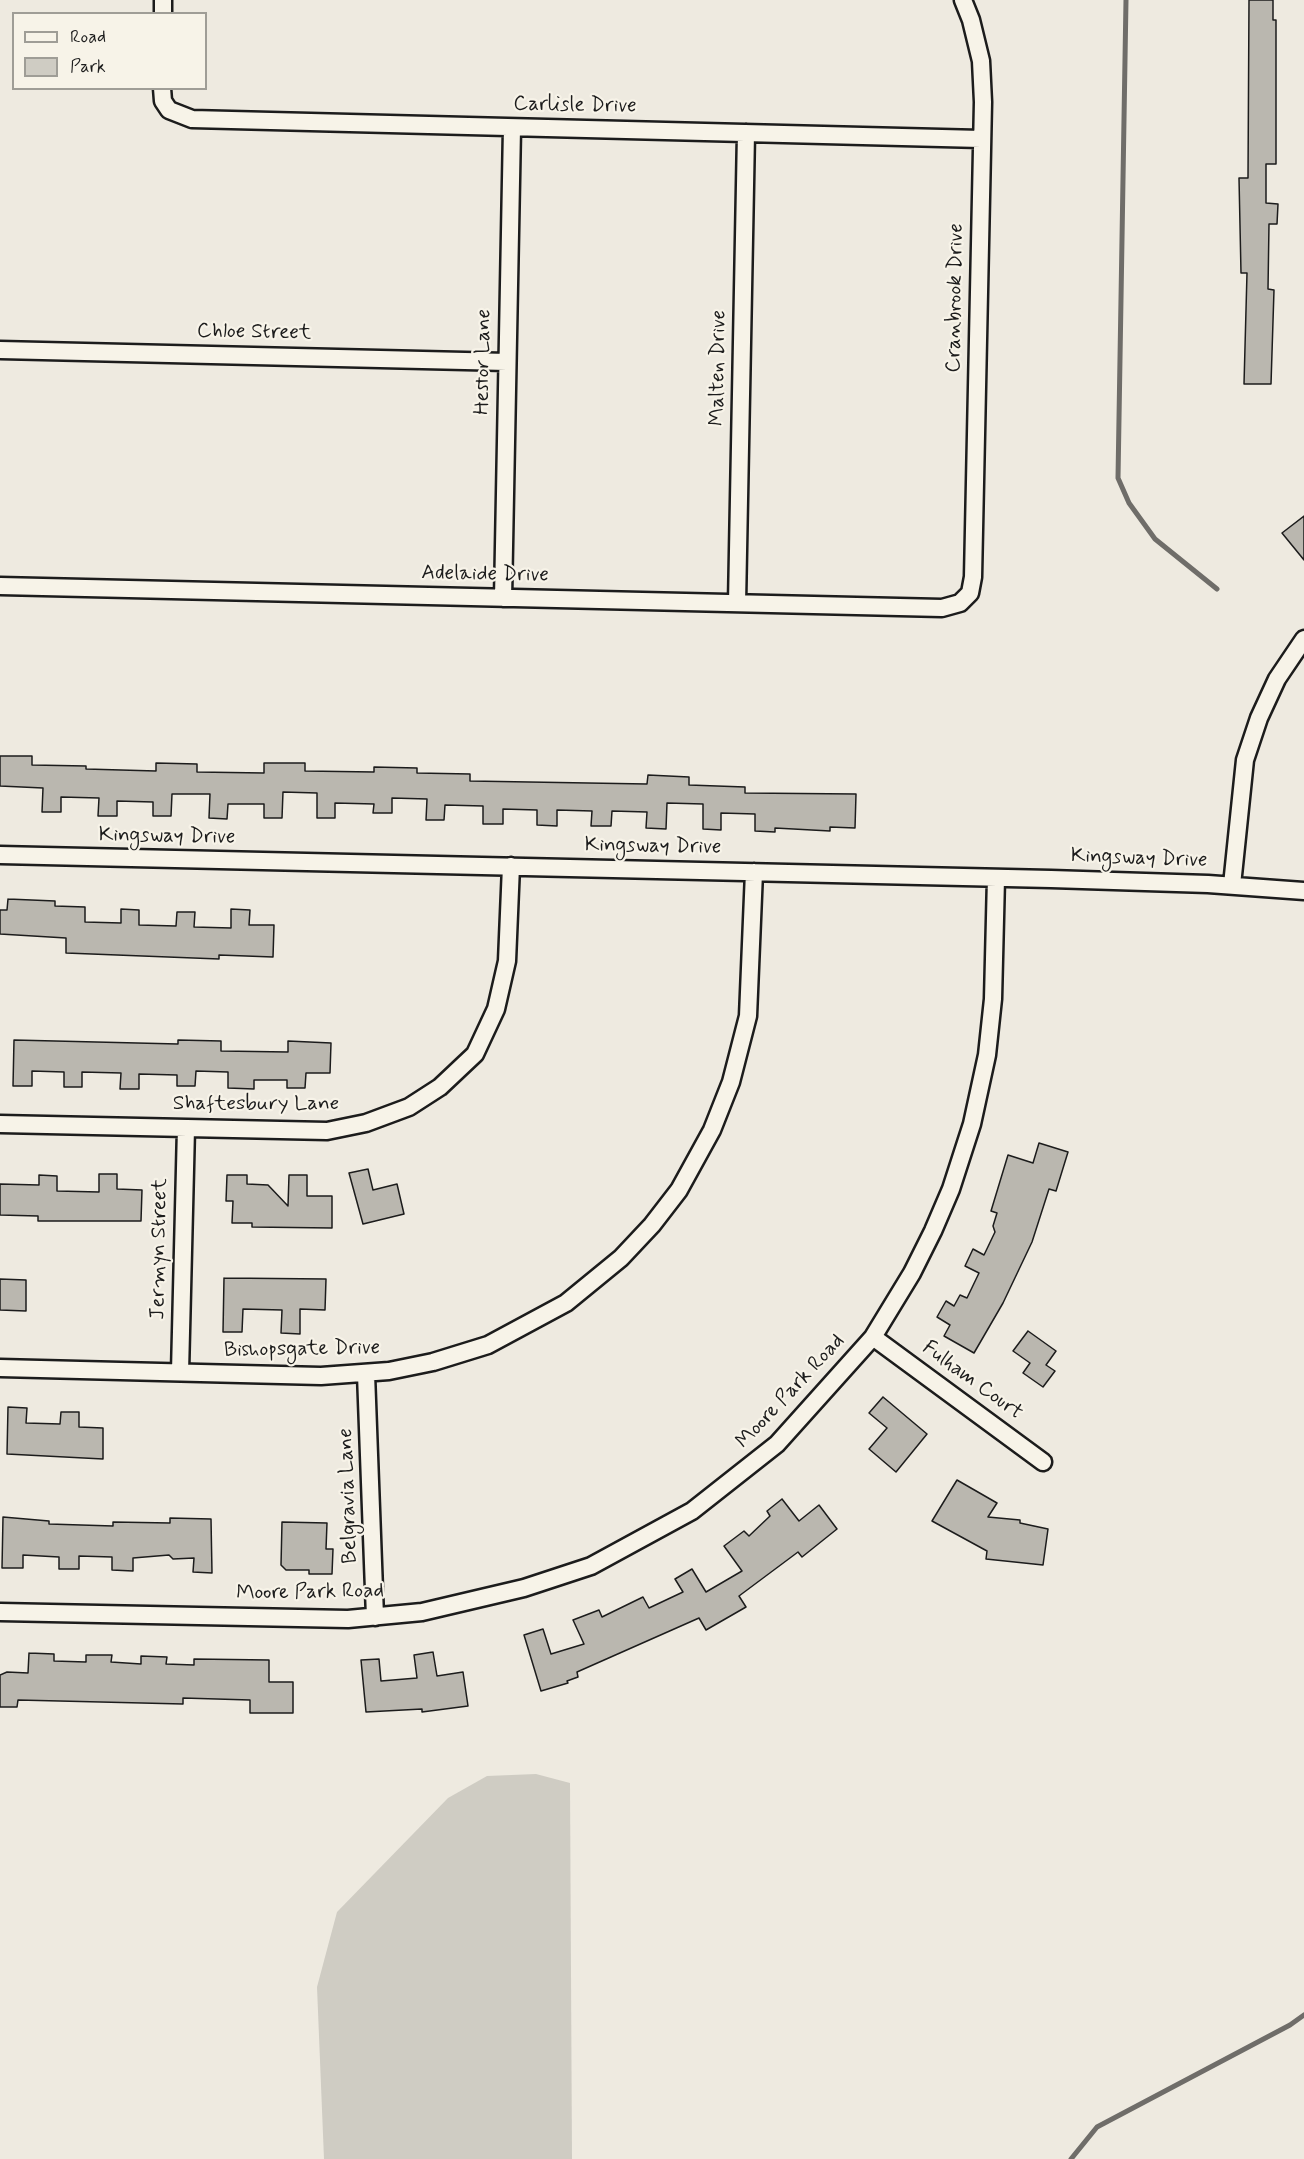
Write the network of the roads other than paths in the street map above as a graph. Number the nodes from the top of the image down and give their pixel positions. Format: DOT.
graph roads {
  1 [pos="963,0"];
  2 [pos="162,90"];
  3 [pos="512,128"];
  4 [pos="746,133"];
  5 [pos="981,139"];
  6 [pos="0,350"];
  7 [pos="507,362"];
  8 [pos="0,586"];
  9 [pos="503,598"];
  10 [pos="965,598"];
  11 [pos="737,603"];
  12 [pos="1304,639"];
  13 [pos="0,855"];
  14 [pos="510,866"];
  15 [pos="754,872"];
  16 [pos="996,878"];
  17 [pos="1232,885"];
  18 [pos="1304,891"];
  19 [pos="0,1124"];
  20 [pos="186,1128"];
  21 [pos="873,1337"];
  22 [pos="0,1368"];
  23 [pos="180,1372"];
  24 [pos="366,1374"];
  25 [pos="1043,1462"];
  26 [pos="0,1612"];
  27 [pos="375,1617"];
  1 -- 5 [label="street, Cranbrook Drive"];
  2 -- 3 [label="street, Carlisle Drive"];
  3 -- 4 [label="street, Carlisle Drive"];
  3 -- 7 [label="street, Hestor Lane"];
  4 -- 5 [label="street, Carlisle Drive"];
  4 -- 11 [label="street, Malten Drive"];
  5 -- 10 [label="street, Cranbrook Drive"];
  6 -- 7 [label="street, Chloe Street"];
  7 -- 9 [label="street, Hestor Lane"];
  8 -- 9 [label="street, Adelaide Drive"];
  9 -- 11 [label="street, Adelaide Drive"];
  10 -- 11 [label="street, Adelaide Drive"];
  12 -- 17 [label="street"];
  13 -- 14 [label="street, Kingsway Drive"];
  14 -- 15 [label="street, Kingsway Drive"];
  14 -- 20 [label="street, Shaftesbury Lane"];
  15 -- 16 [label="street, Kingsway Drive"];
  15 -- 24 [label="street, Bishopsgate Drive"];
  16 -- 17 [label="street, Kingsway Drive"];
  16 -- 21 [label="street, Moore Park Road"];
  17 -- 18 [label="street, Kingsway Drive"];
  19 -- 20 [label="street, Shaftesbury Lane"];
  20 -- 23 [label="street, Jermyn Street"];
  21 -- 25 [label="street, Fulham Court"];
  21 -- 27 [label="street, Moore Park Road"];
  22 -- 23 [label="street, Bishopsgate Drive"];
  23 -- 24 [label="street, Bishopsgate Drive"];
  24 -- 27 [label="street, Belgravia Lane"];
  26 -- 27 [label="street, Moore Park Road"];
}
